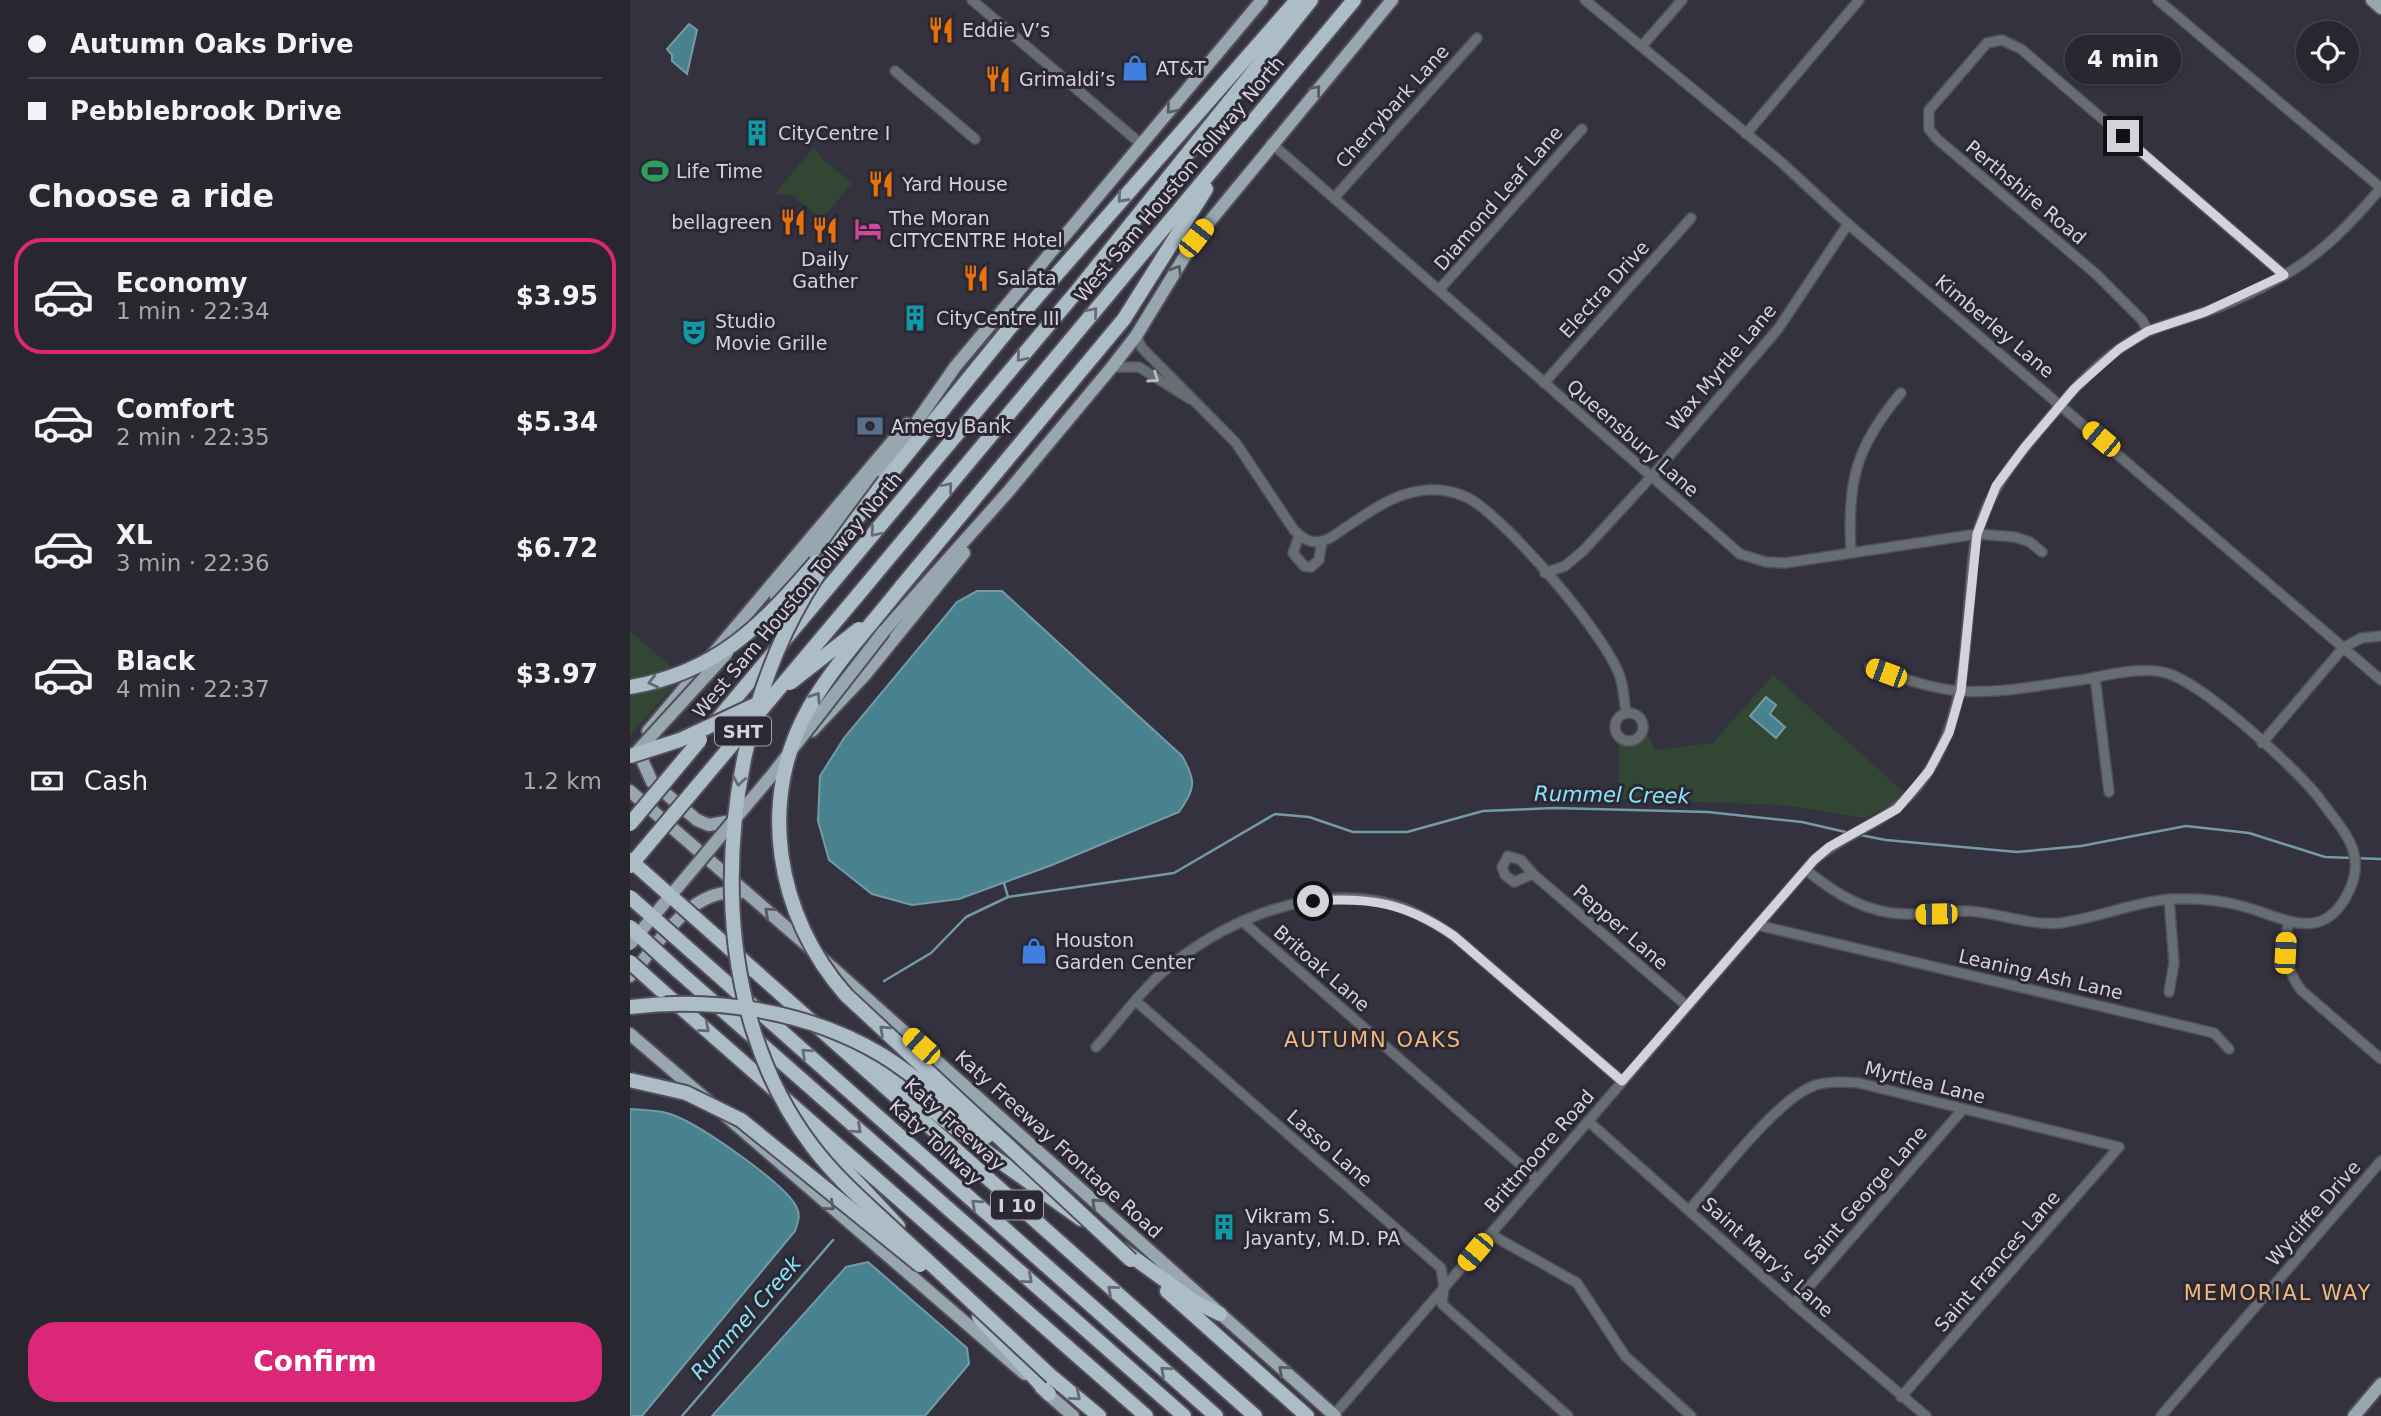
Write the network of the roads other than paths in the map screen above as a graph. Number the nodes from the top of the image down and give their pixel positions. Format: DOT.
graph roads {
  1 [pos="972,0"];
  2 [pos="1262,0"];
  3 [pos="1297,0"];
  4 [pos="1311,0"];
  5 [pos="1354,0"];
  6 [pos="1392,0"];
  7 [pos="1585,0"];
  8 [pos="1682,0"];
  9 [pos="1860,0"];
  10 [pos="2158,0"];
  11 [pos="2372,0"];
  12 [pos="2381,8"];
  13 [pos="1477,38"];
  14 [pos="1642,47"];
  15 [pos="895,71"];
  16 [pos="1288,79"];
  17 [pos="1582,129"];
  18 [pos="1746,134"];
  19 [pos="975,139"];
  20 [pos="1271,143"];
  21 [pos="1141,144"];
  22 [pos="2381,188"];
  23 [pos="1334,198"];
  24 [pos="1691,218"];
  25 [pos="1847,224"];
  26 [pos="2284,275"];
  27 [pos="1439,290"];
  28 [pos="2148,331"];
  29 [pos="1136,336"];
  30 [pos="955,367"];
  31 [pos="1112,367"];
  32 [pos="1544,383"];
  33 [pos="1901,393"];
  34 [pos="1194,402"];
  35 [pos="2060,405"];
  36 [pos="1651,477"];
  37 [pos="885,481"];
  38 [pos="1007,493"];
  39 [pos="1977,534"];
  40 [pos="1299,536"];
  41 [pos="1322,541"];
  42 [pos="1851,552"];
  43 [pos="2042,552"];
  44 [pos="1545,573"];
  45 [pos="901,587"];
  46 [pos="2381,636"];
  47 [pos="2343,648"];
  48 [pos="1870,667"];
  49 [pos="2095,677"];
  50 [pos="2381,680"];
  51 [pos="630,687"];
  52 [pos="1961,691"];
  53 [pos="1626,713"];
  54 [pos="636,741"];
  55 [pos="2262,743"];
  56 [pos="630,756"];
  57 [pos="630,791"];
  58 [pos="2109,792"];
  59 [pos="731,821"];
  60 [pos="630,824"];
  61 [pos="701,853"];
  62 [pos="630,860"];
  63 [pos="630,866"];
  64 [pos="1806,870"];
  65 [pos="1533,874"];
  66 [pos="750,895"];
  67 [pos="630,897"];
  68 [pos="2169,899"];
  69 [pos="1242,921"];
  70 [pos="2288,924"];
  71 [pos="1757,925"];
  72 [pos="630,927"];
  73 [pos="630,942"];
  74 [pos="630,962"];
  75 [pos="630,976"];
  76 [pos="2169,992"];
  77 [pos="779,994"];
  78 [pos="1137,1002"];
  79 [pos="1687,1006"];
  80 [pos="630,1007"];
  81 [pos="630,1034"];
  82 [pos="1097,1047"];
  83 [pos="2229,1049"];
  84 [pos="2381,1059"];
  85 [pos="748,1066"];
  86 [pos="630,1080"];
  87 [pos="1622,1081"];
  88 [pos="1963,1109"];
  89 [pos="1588,1121"];
  90 [pos="2119,1147"];
  91 [pos="2381,1161"];
  92 [pos="1537,1179"];
  93 [pos="1689,1210"];
  94 [pos="1490,1234"];
  95 [pos="1131,1260"];
  96 [pos="1444,1287"];
  97 [pos="1794,1304"];
  98 [pos="1220,1314"];
  99 [pos="1052,1377"];
  100 [pos="2381,1384"];
  101 [pos="1049,1394"];
  102 [pos="1902,1397"];
  103 [pos="1334,1415"];
  104 [pos="1073,1416"];
  105 [pos="1099,1416"];
  106 [pos="1146,1416"];
  107 [pos="1184,1416"];
  108 [pos="1216,1416"];
  109 [pos="1255,1416"];
  110 [pos="1307,1416"];
  111 [pos="1568,1416"];
  112 [pos="1691,1416"];
  113 [pos="1926,1416"];
  114 [pos="2161,1416"];
  115 [pos="2354,1416"];
  1 -- 21 [label="street"];
  2 -- 21 [label="main road, one-way"];
  3 -- 37 [label="highway, one-way"];
  4 -- 60 [label="highway, West Sam Houston Tollway North / SHT, one-way, bridge"];
  5 -- 16 [label="highway, West Sam Houston Tollway North / SHT"];
  20 -- 6 [label="main road, one-way"];
  7 -- 14 [label="street, Kimberley Lane"];
  8 -- 14 [label="street"];
  9 -- 18 [label="street"];
  10 -- 22 [label="street"];
  11 -- 12 [label="main road"];
  13 -- 23 [label="street, Cherrybark Lane"];
  14 -- 18 [label="street, Kimberley Lane"];
  15 -- 19 [label="street"];
  16 -- 45 [label="highway"];
  63 -- 16 [label="highway, West Sam Houston Tollway North / SHT, one-way, bridge"];
  17 -- 27 [label="street, Diamond Leaf Lane"];
  18 -- 25 [label="street, Kimberley Lane"];
  20 -- 23 [label="street, Queensbury Lane"];
  29 -- 20 [label="main road, one-way"];
  21 -- 30 [label="main road"];
  22 -- 26 [label="street, Brittmoore Road"];
  23 -- 27 [label="street, Queensbury Lane"];
  24 -- 32 [label="street, Electra Drive"];
  25 -- 35 [label="street, Kimberley Lane"];
  25 -- 36 [label="street, Wax Myrtle Lane"];
  26 -- 28 [label="street, Brittmoore Road"];
  26 -- 28 [label="street, Perthshire Road"];
  27 -- 32 [label="street, Queensbury Lane"];
  28 -- 35 [label="street, Brittmoore Road"];
  29 -- 31 [label="main road"];
  29 -- 34 [label="street"];
  30 -- 54 [label="main road"];
  30 -- 56 [label="main road, bridge"];
  31 -- 34 [label="street, one-way"];
  31 -- 38 [label="main road"];
  32 -- 36 [label="street, Queensbury Lane"];
  33 -- 42 [label="street"];
  34 -- 40 [label="street"];
  35 -- 39 [label="street, Brittmoore Road"];
  35 -- 47 [label="street, Kimberley Lane"];
  36 -- 42 [label="street, Queensbury Lane"];
  36 -- 44 [label="street, Wax Myrtle Lane"];
  37 -- 51 [label="highway, one-way, bridge"];
  37 -- 99 [label="highway, one-way, bridge"];
  38 -- 59 [label="main road"];
  38 -- 73 [label="main road, bridge"];
  39 -- 42 [label="street, Queensbury Lane"];
  39 -- 43 [label="street, Queensbury Lane"];
  39 -- 52 [label="street, Brittmoore Road"];
  40 -- 41 [label="street"];
  40 -- 41 [label="street"];
  41 -- 44 [label="street"];
  44 -- 53 [label="street"];
  45 -- 56 [label="highway, bridge"];
  95 -- 45 [label="highway, one-way, bridge"];
  46 -- 47 [label="street"];
  47 -- 50 [label="street, Kimberley Lane"];
  47 -- 55 [label="street"];
  48 -- 52 [label="street"];
  49 -- 52 [label="street"];
  49 -- 55 [label="street"];
  49 -- 58 [label="street"];
  52 -- 64 [label="street, Brittmoore Road"];
  54 -- 56 [label="main road"];
  54 -- 59 [label="main road"];
  55 -- 70 [label="street"];
  57 -- 61 [label="main road, Katy Freeway Frontage Road"];
  59 -- 61 [label="main road"];
  59 -- 66 [label="main road"];
  61 -- 66 [label="main road, Katy Freeway Frontage Road"];
  61 -- 73 [label="main road"];
  62 -- 77 [label="highway, Katy Freeway / I 10, bridge"];
  64 -- 68 [label="street"];
  64 -- 71 [label="street, Brittmoore Road"];
  65 -- 79 [label="street, Pepper Lane"];
  66 -- 75 [label="main road"];
  98 -- 66 [label="main road, Katy Freeway Frontage Road, one-way"];
  108 -- 67 [label="highway, Katy Tollway, one-way, bridge"];
  68 -- 70 [label="street"];
  68 -- 76 [label="street"];
  69 -- 78 [label="street"];
  69 -- 87 [label="street"];
  69 -- 92 [label="street, Britoak Lane"];
  70 -- 84 [label="street"];
  71 -- 79 [label="street, Brittmoore Road"];
  71 -- 83 [label="street, Leaning Ash Lane"];
  72 -- 107 [label="highway, one-way, bridge"];
  74 -- 85 [label="highway, one-way, bridge"];
  77 -- 98 [label="highway"];
  109 -- 77 [label="highway, Katy Freeway / I 10, one-way"];
  78 -- 82 [label="street"];
  78 -- 96 [label="street, Lasso Lane"];
  79 -- 87 [label="street, Brittmoore Road"];
  80 -- 95 [label="highway, bridge"];
  81 -- 101 [label="main road, one-way"];
  85 -- 101 [label="highway"];
  85 -- 106 [label="highway"];
  86 -- 99 [label="highway, bridge"];
  87 -- 89 [label="street, Brittmoore Road"];
  88 -- 90 [label="street, Myrtlea Lane"];
  88 -- 93 [label="street, Myrtlea Lane"];
  88 -- 97 [label="street, Saint George Lane"];
  89 -- 92 [label="street, Brittmoore Road"];
  89 -- 93 [label="street, Saint Mary's Lane"];
  90 -- 102 [label="street, Saint Frances Lane"];
  91 -- 114 [label="street, Wycliffe Drive"];
  92 -- 94 [label="street, Brittmoore Road"];
  93 -- 97 [label="street, Saint Mary's Lane"];
  94 -- 96 [label="street, Brittmoore Road"];
  94 -- 112 [label="street"];
  95 -- 110 [label="highway"];
  96 -- 103 [label="street, Brittmoore Road"];
  96 -- 111 [label="street, Lasso Lane"];
  97 -- 102 [label="street, Saint Mary's Lane"];
  103 -- 98 [label="main road, Katy Freeway Frontage Road, one-way"];
  99 -- 105 [label="highway, one-way"];
  100 -- 115 [label="main road"];
  101 -- 104 [label="main road"];
  102 -- 113 [label="street, Saint Mary's Lane"];
}
